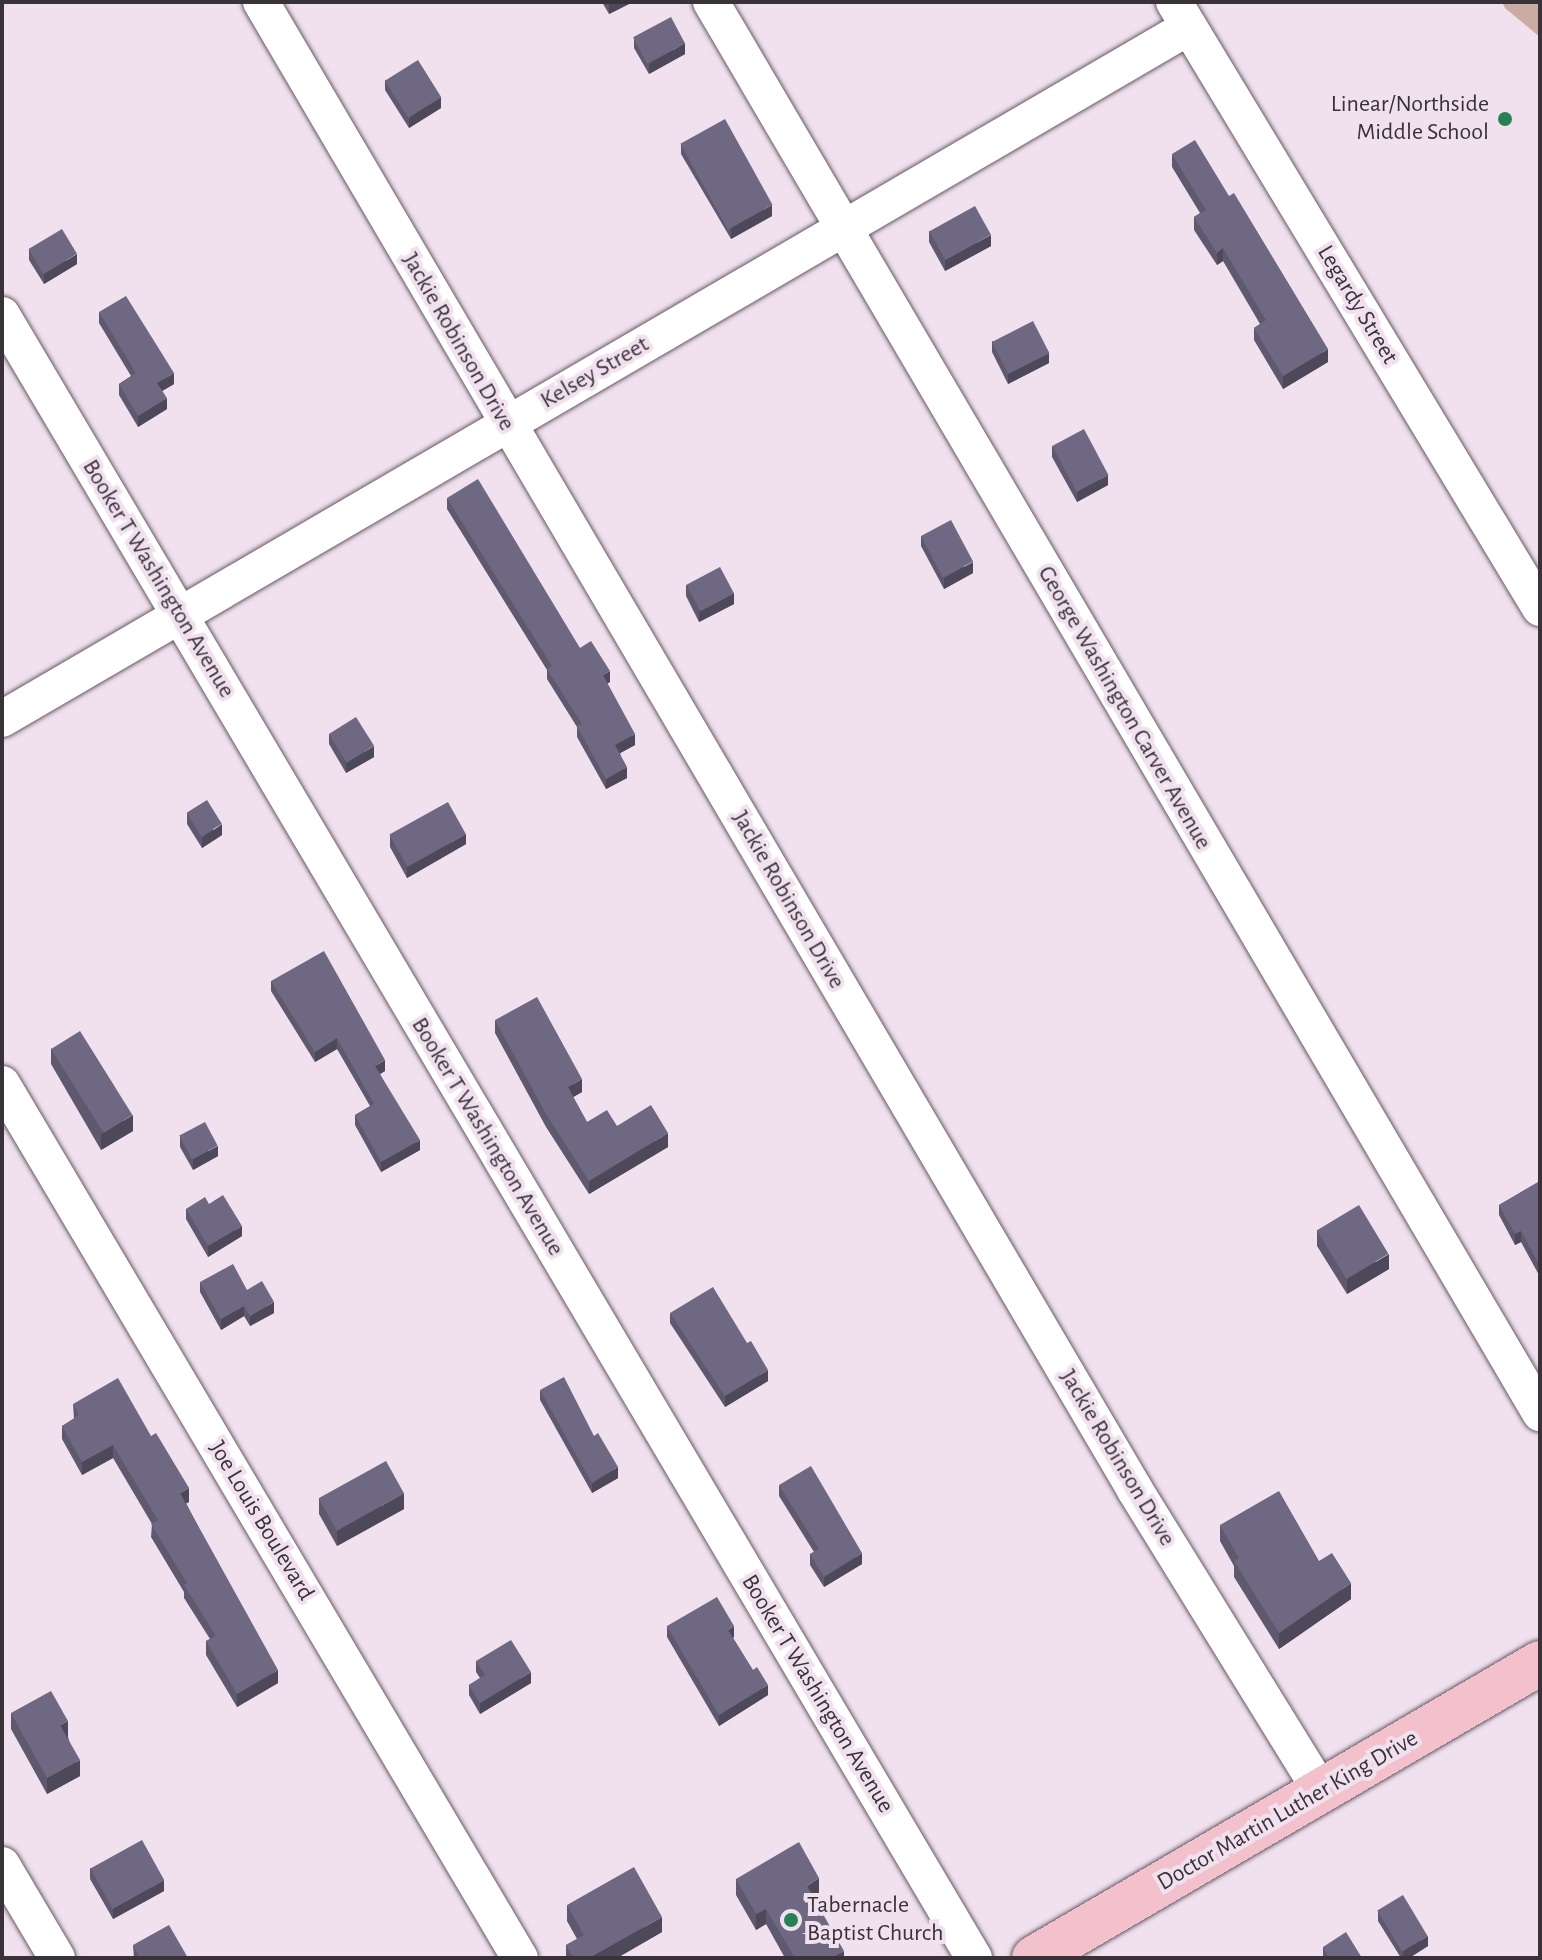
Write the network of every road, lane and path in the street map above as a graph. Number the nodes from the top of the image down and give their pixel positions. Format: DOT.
graph roads {
  1 [pos="261,2"];
  2 [pos="711,2"];
  3 [pos="1182,15"];
  4 [pos="842,229"];
  5 [pos="2,315"];
  6 [pos="507,425"];
  7 [pos="1540,608"];
  8 [pos="180,616"];
  9 [pos="2,719"];
  10 [pos="2,1084"];
  11 [pos="1540,1413"];
  12 [pos="1540,1663"];
  13 [pos="1322,1793"];
  14 [pos="2,1865"];
  15 [pos="57,1958"];
  16 [pos="520,1958"];
  17 [pos="974,1958"];
  18 [pos="1034,1958"];
  1 -- 6 [label="street, Jackie Robinson Drive"];
  2 -- 4 [label="street, George Washington Carver Avenue"];
  3 -- 4 [label="street, Kelsey Street"];
  3 -- 7 [label="street, Legardy Street"];
  4 -- 6 [label="street, Kelsey Street"];
  4 -- 11 [label="street, George Washington Carver Avenue"];
  5 -- 8 [label="street, Booker T Washington Avenue"];
  6 -- 8 [label="street, Kelsey Street"];
  6 -- 13 [label="street, Jackie Robinson Drive"];
  8 -- 9 [label="street, Kelsey Street"];
  8 -- 17 [label="street, Booker T Washington Avenue"];
  10 -- 16 [label="street, Joe Louis Boulevard"];
  12 -- 13 [label="main road, Doctor Martin Luther King Drive"];
  13 -- 18 [label="main road, Doctor Martin Luther King Drive"];
  14 -- 15 [label="street"];
}
